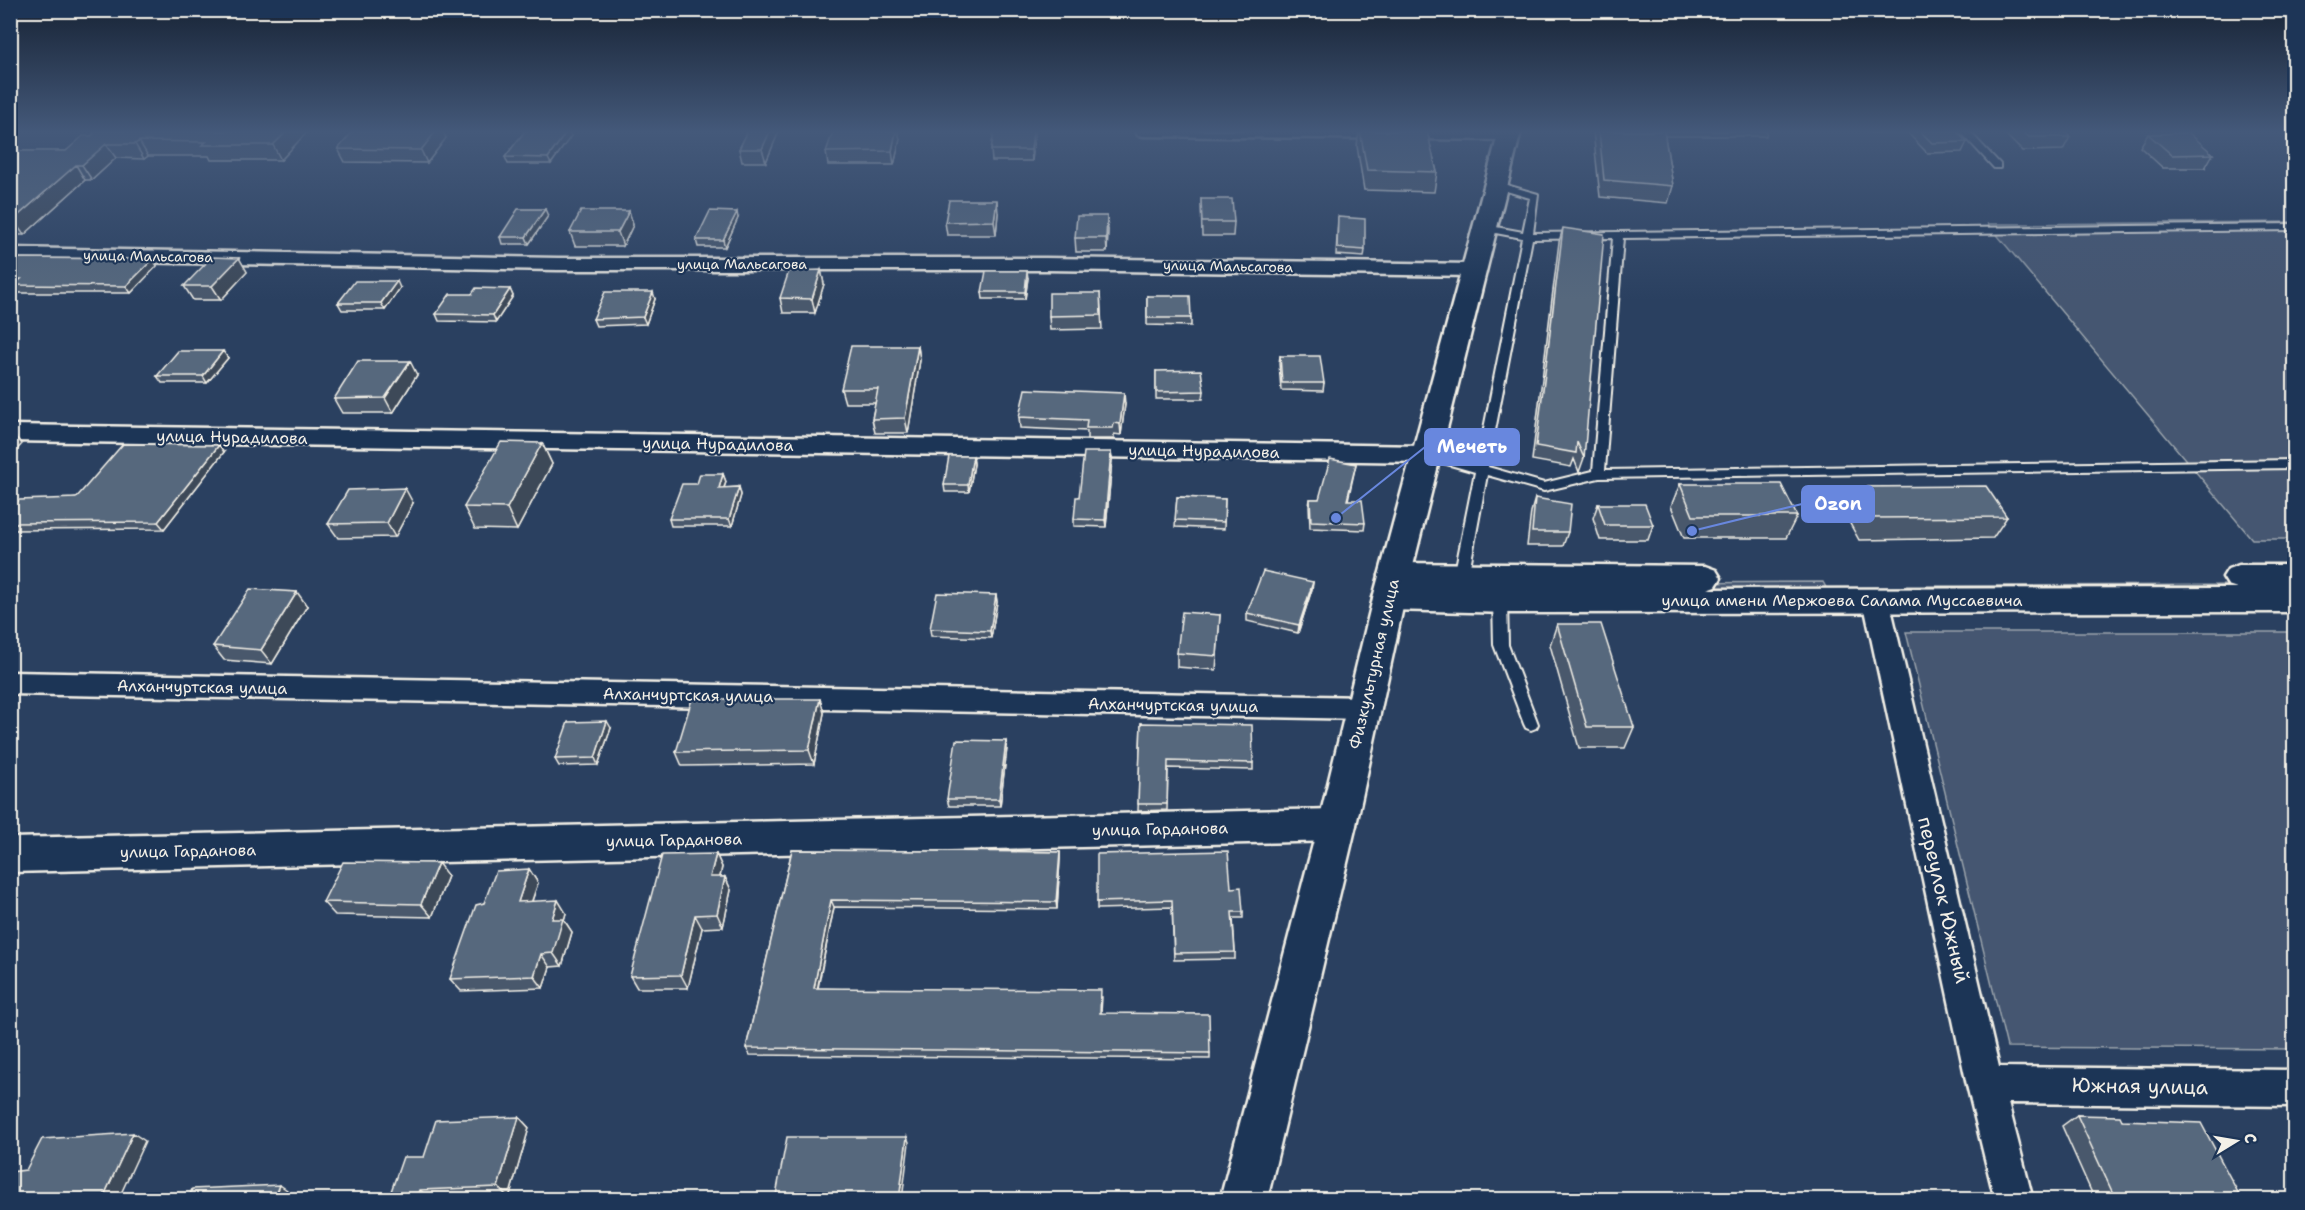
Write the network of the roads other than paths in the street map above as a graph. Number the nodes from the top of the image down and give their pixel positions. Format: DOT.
graph roads {
  1 [pos="1495,187"];
  2 [pos="1505,187"];
  3 [pos="2295,227"];
  4 [pos="1485,228"];
  5 [pos="1618,235"];
  6 [pos="1528,236"];
  7 [pos="10,254"];
  8 [pos="1474,270"];
  9 [pos="10,433"];
  10 [pos="1426,453"];
  11 [pos="2295,464"];
  12 [pos="1483,469"];
  13 [pos="1599,474"];
  14 [pos="1461,577"];
  15 [pos="2295,577"];
  16 [pos="1392,586"];
  17 [pos="1500,600"];
  18 [pos="1876,600"];
  19 [pos="2295,600"];
  20 [pos="10,683"];
  21 [pos="1365,708"];
  22 [pos="1531,724"];
  23 [pos="1337,825"];
  24 [pos="10,855"];
  25 [pos="1985,1085"];
  26 [pos="2295,1088"];
  27 [pos="1243,1200"];
  28 [pos="2014,1200"];
  1 -- 4 [label="street, Физкультурная улица"];
  2 -- 6 [label="lane"];
  3 -- 5 [label="lane"];
  4 -- 6 [label="lane"];
  4 -- 8 [label="street, Физкультурная улица"];
  5 -- 6 [label="lane"];
  5 -- 13 [label="lane"];
  6 -- 12 [label="lane"];
  7 -- 8 [label="street, улица Мальсагова"];
  8 -- 10 [label="street, Физкультурная улица"];
  9 -- 10 [label="street, улица Нурадилова"];
  10 -- 12 [label="lane"];
  10 -- 16 [label="street, Физкультурная улица"];
  11 -- 13 [label="lane"];
  12 -- 13 [label="lane"];
  12 -- 14 [label="lane"];
  14 -- 15 [label="street, улица имени Мержоева Салама Муссаевича"];
  14 -- 16 [label="street, улица имени Мержоева Салама Муссаевича"];
  16 -- 17 [label="street, улица имени Мержоева Салама Муссаевича"];
  16 -- 21 [label="street, Физкультурная улица"];
  17 -- 18 [label="street, улица имени Мержоева Салама Муссаевича"];
  17 -- 22 [label="lane"];
  18 -- 19 [label="street, улица имени Мержоева Салама Муссаевича"];
  18 -- 25 [label="street, переулок Южный"];
  20 -- 21 [label="street, Алханчуртская улица"];
  21 -- 23 [label="street, Физкультурная улица"];
  23 -- 24 [label="street, улица Гарданова"];
  23 -- 27 [label="street, Физкультурная улица"];
  25 -- 26 [label="street, Южная улица"];
  25 -- 28 [label="street, переулок Южный"];
}
